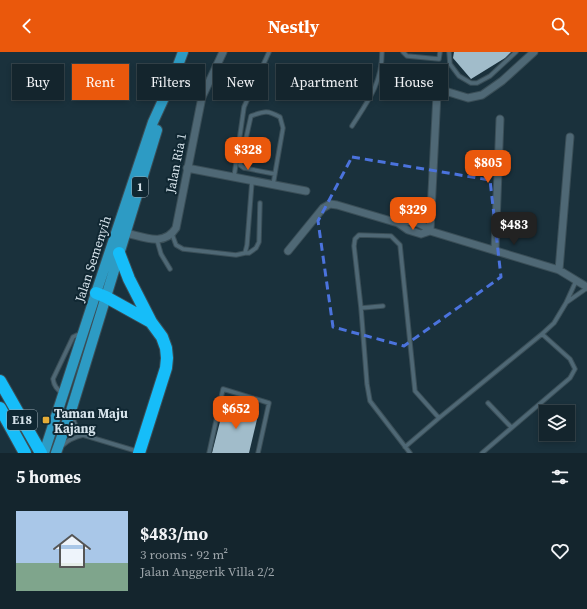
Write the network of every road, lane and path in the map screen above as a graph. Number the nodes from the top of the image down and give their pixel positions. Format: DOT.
graph roads {
  1 [pos="183,52"];
  2 [pos="223,52"];
  3 [pos="269,52"];
  4 [pos="382,52"];
  5 [pos="403,52"];
  6 [pos="440,52"];
  7 [pos="449,52"];
  8 [pos="516,52"];
  9 [pos="534,52"];
  10 [pos="178,64"];
  11 [pos="163,100"];
  12 [pos="167,100"];
  13 [pos="500,119"];
  14 [pos="352,126"];
  15 [pos="570,137"];
  16 [pos="188,168"];
  17 [pos="275,174"];
  18 [pos="234,177"];
  19 [pos="252,181"];
  20 [pos="273,185"];
  21 [pos="306,191"];
  22 [pos="260,203"];
  23 [pos="430,231"];
  24 [pos="126,233"];
  25 [pos="172,234"];
  26 [pos="157,240"];
  27 [pos="495,250"];
  28 [pos="288,251"];
  29 [pos="119,253"];
  30 [pos="245,253"];
  31 [pos="170,269"];
  32 [pos="559,270"];
  33 [pos="577,281"];
  34 [pos="587,288"];
  35 [pos="101,295"];
  36 [pos="566,303"];
  37 [pos="383,306"];
  38 [pos="361,308"];
  39 [pos="151,322"];
  40 [pos="542,334"];
  41 [pos="82,335"];
  42 [pos="1,384"];
  43 [pos="63,394"];
  44 [pos="488,403"];
  45 [pos="0,408"];
  46 [pos="56,416"];
  47 [pos="69,416"];
  48 [pos="439,418"];
  49 [pos="511,428"];
  50 [pos="83,435"];
  51 [pos="406,447"];
  52 [pos="56,452"];
  53 [pos="136,452"];
  54 [pos="25,453"];
  55 [pos="43,453"];
  56 [pos="209,453"];
  57 [pos="258,453"];
  58 [pos="410,453"];
  59 [pos="482,453"];
  1 -- 10 [label="main road, Jalan Semenyih / 1"];
  2 -- 16 [label="street, Jalan Ria 1"];
  3 -- 18 [label="lane"];
  4 -- 14 [label="lane"];
  5 -- 6 [label="lane"];
  7 -- 8 [label="lane"];
  9 -- 23 [label="street"];
  11 -- 35 [label="main road, Jalan Semenyih / 1"];
  12 -- 24 [label="main road, Jalan Semenyih / 1"];
  13 -- 27 [label="street"];
  15 -- 32 [label="street"];
  16 -- 18 [label="street"];
  16 -- 25 [label="street, Jalan Ria 1"];
  17 -- 17 [label="lane"];
  17 -- 20 [label="lane"];
  18 -- 19 [label="street"];
  19 -- 20 [label="street"];
  19 -- 30 [label="lane"];
  20 -- 21 [label="street"];
  22 -- 30 [label="lane"];
  23 -- 27 [label="street"];
  23 -- 28 [label="street"];
  24 -- 26 [label="street"];
  24 -- 29 [label="main road, Jalan Semenyih / 1"];
  25 -- 26 [label="street"];
  25 -- 30 [label="lane"];
  26 -- 31 [label="lane"];
  27 -- 32 [label="street"];
  29 -- 35 [label="main road, Jalan Semenyih / 1"];
  29 -- 39 [label="highway"];
  32 -- 33 [label="street"];
  33 -- 34 [label="street"];
  33 -- 36 [label="lane"];
  34 -- 36 [label="lane"];
  35 -- 39 [label="highway"];
  35 -- 41 [label="main road, Jalan Semenyih / 1"];
  35 -- 47 [label="main road, Jalan Semenyih / 1"];
  36 -- 40 [label="lane"];
  37 -- 38 [label="lane"];
  38 -- 48 [label="lane"];
  38 -- 51 [label="lane"];
  39 -- 53 [label="highway"];
  40 -- 48 [label="lane"];
  40 -- 49 [label="lane"];
  41 -- 43 [label="main road, Jalan Semenyih / 1"];
  41 -- 43 [label="lane"];
  42 -- 55 [label="highway, E18"];
  43 -- 46 [label="main road, Jalan Semenyih / 1"];
  44 -- 49 [label="lane"];
  45 -- 54 [label="highway, E18"];
  46 -- 47 [label="main road"];
  46 -- 55 [label="main road, Jalan Semenyih / 1"];
  47 -- 50 [label="lane"];
  47 -- 52 [label="main road, Jalan Semenyih / 1"];
  48 -- 51 [label="lane"];
  49 -- 59 [label="lane"];
  50 -- 52 [label="lane"];
  50 -- 53 [label="lane"];
  51 -- 58 [label="lane"];
  56 -- 57 [label="lane"];
}
